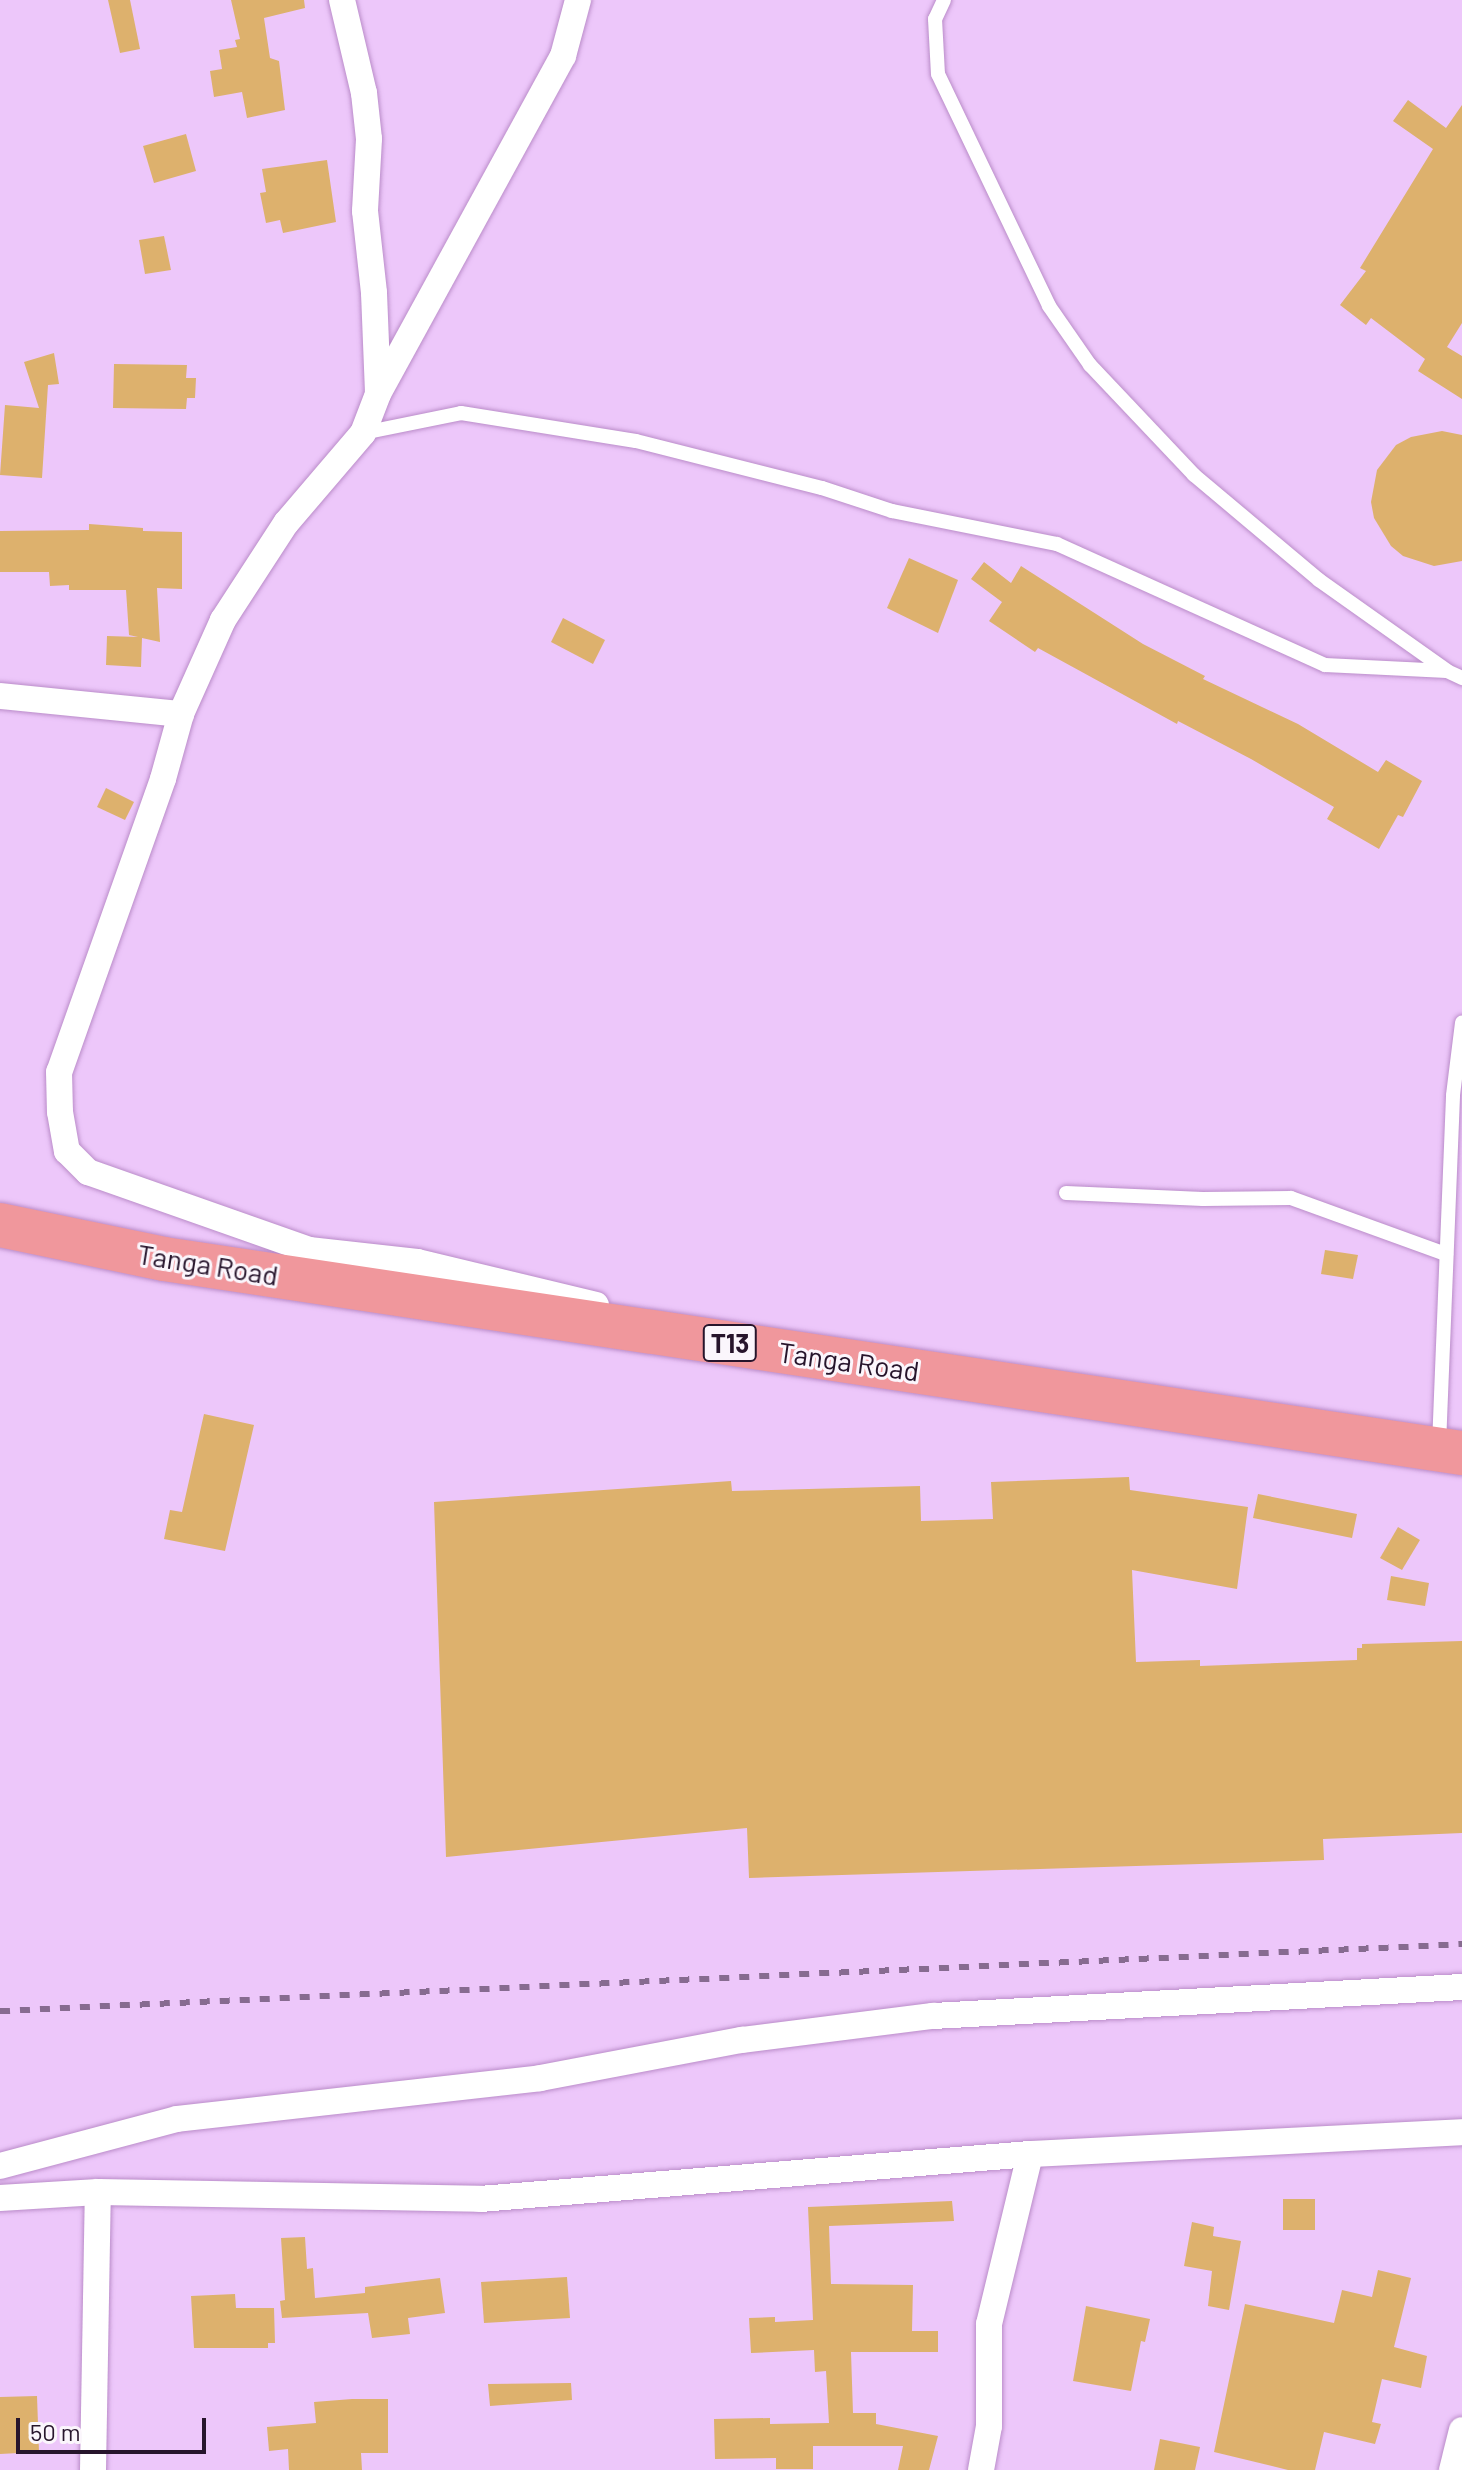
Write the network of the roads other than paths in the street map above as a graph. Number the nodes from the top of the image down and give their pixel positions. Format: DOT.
graph roads {
  1 [pos="342,0"];
  2 [pos="578,0"];
  3 [pos="944,0"];
  4 [pos="378,394"];
  5 [pos="363,433"];
  6 [pos="1447,671"];
  7 [pos="1462,678"];
  8 [pos="0,696"];
  9 [pos="181,714"];
  10 [pos="1462,1023"];
  11 [pos="1066,1193"];
  12 [pos="0,1225"];
  13 [pos="1446,1254"];
  14 [pos="702,1339"];
  15 [pos="1450,1451"];
  16 [pos="1462,1987"];
  17 [pos="1462,2132"];
  18 [pos="1030,2154"];
  19 [pos="0,2166"];
  20 [pos="98,2192"];
  21 [pos="0,2198"];
  22 [pos="1462,2430"];
  23 [pos="93,2470"];
  24 [pos="981,2470"];
  25 [pos="1452,2470"];
  1 -- 4 [label="street"];
  2 -- 4 [label="street"];
  3 -- 6 [label="lane"];
  4 -- 5 [label="street"];
  5 -- 6 [label="lane"];
  5 -- 9 [label="street"];
  6 -- 7 [label="lane"];
  8 -- 9 [label="street"];
  9 -- 14 [label="street"];
  10 -- 13 [label="lane"];
  11 -- 13 [label="lane"];
  12 -- 14 [label="highway, Tanga Road / T13"];
  13 -- 15 [label="lane"];
  14 -- 15 [label="highway, Tanga Road / T13"];
  16 -- 19 [label="street"];
  17 -- 18 [label="street"];
  18 -- 20 [label="street"];
  18 -- 24 [label="street"];
  20 -- 21 [label="street"];
  20 -- 23 [label="street"];
  22 -- 25 [label="street"];
}
